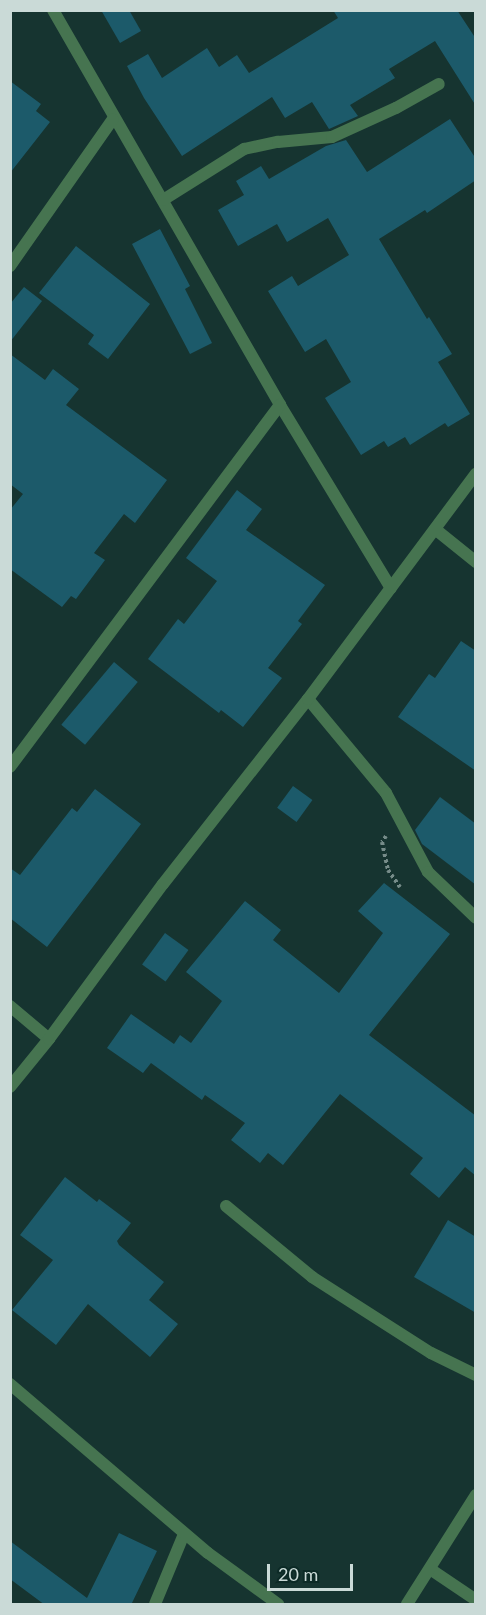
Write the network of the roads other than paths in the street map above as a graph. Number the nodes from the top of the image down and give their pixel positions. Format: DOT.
graph roads {
  1 [pos="52,10"];
  2 [pos="439,84"];
  3 [pos="113,119"];
  4 [pos="163,200"];
  5 [pos="10,266"];
  6 [pos="280,405"];
  7 [pos="476,474"];
  8 [pos="435,529"];
  9 [pos="476,562"];
  10 [pos="390,588"];
  11 [pos="308,699"];
  12 [pos="10,767"];
  13 [pos="476,918"];
  14 [pos="10,1006"];
  15 [pos="50,1039"];
  16 [pos="10,1087"];
  17 [pos="226,1206"];
  18 [pos="476,1375"];
  19 [pos="10,1384"];
  20 [pos="476,1495"];
  21 [pos="184,1534"];
  22 [pos="430,1569"];
  23 [pos="476,1600"];
  24 [pos="155,1605"];
  25 [pos="278,1605"];
  26 [pos="407,1605"];
  1 -- 3 [label="street"];
  2 -- 4 [label="street"];
  3 -- 4 [label="street"];
  3 -- 5 [label="street"];
  4 -- 6 [label="street"];
  6 -- 10 [label="street"];
  6 -- 12 [label="street"];
  7 -- 8 [label="street"];
  8 -- 9 [label="street"];
  8 -- 10 [label="street"];
  10 -- 11 [label="street"];
  11 -- 13 [label="street"];
  11 -- 15 [label="street"];
  14 -- 15 [label="street"];
  15 -- 16 [label="street"];
  17 -- 18 [label="street"];
  19 -- 21 [label="street"];
  20 -- 22 [label="street"];
  21 -- 24 [label="street"];
  21 -- 25 [label="street"];
  22 -- 23 [label="street"];
  22 -- 26 [label="street"];
}
